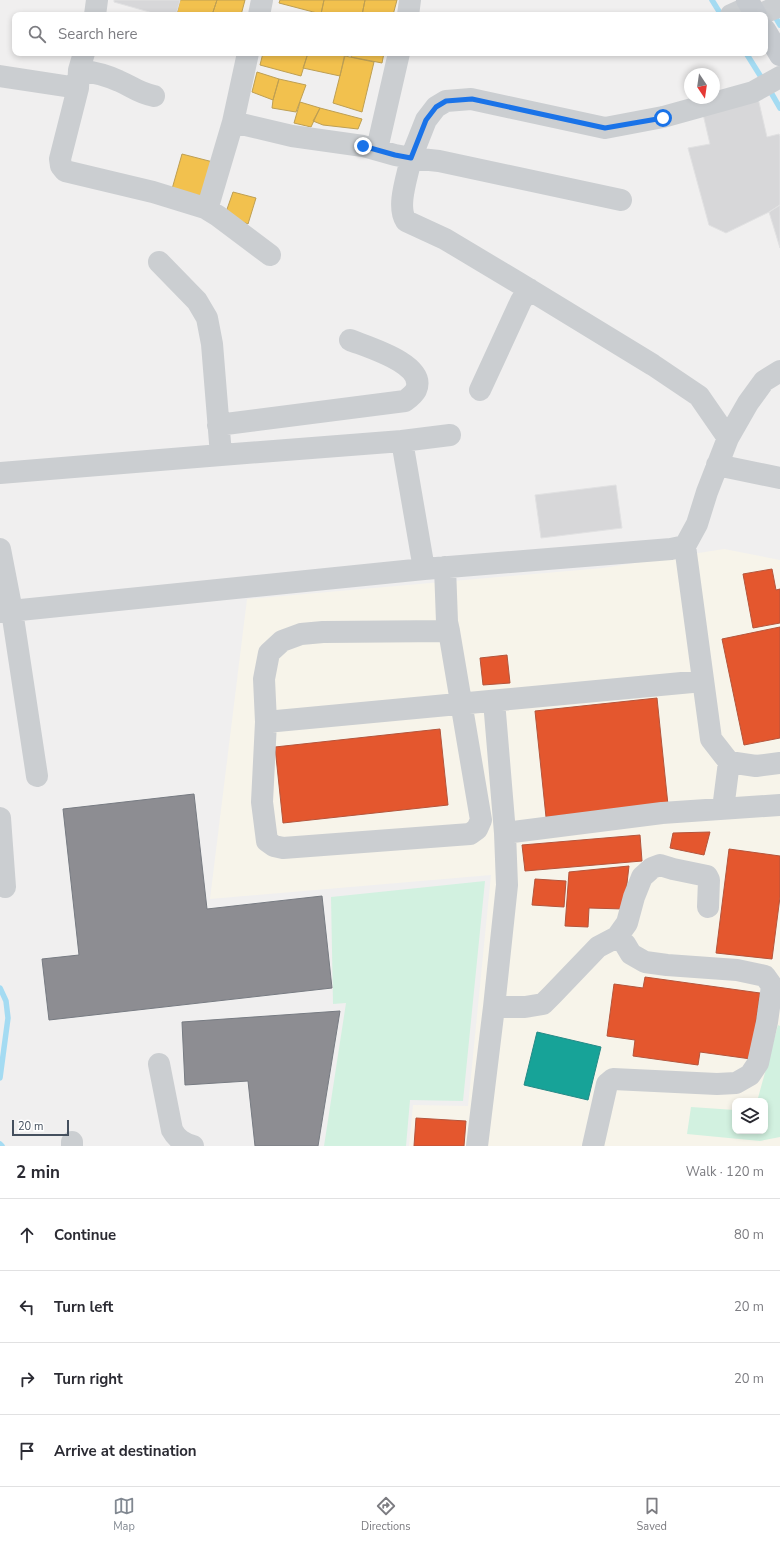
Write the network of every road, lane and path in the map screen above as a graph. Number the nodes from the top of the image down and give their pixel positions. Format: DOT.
graph roads {
  1 [pos="97,0"];
  2 [pos="262,0"];
  3 [pos="410,0"];
  4 [pos="780,6"];
  5 [pos="753,9"];
  6 [pos="95,12"];
  7 [pos="259,12"];
  8 [pos="408,12"];
  9 [pos="742,12"];
  10 [pos="768,35"];
  11 [pos="780,55"];
  12 [pos="247,56"];
  13 [pos="398,56"];
  14 [pos="80,70"];
  15 [pos="0,76"];
  16 [pos="780,77"];
  17 [pos="154,96"];
  18 [pos="232,122"];
  19 [pos="377,149"];
  20 [pos="411,158"];
  21 [pos="621,200"];
  22 [pos="205,208"];
  23 [pos="270,255"];
  24 [pos="159,262"];
  25 [pos="529,289"];
  26 [pos="350,340"];
  27 [pos="780,371"];
  28 [pos="480,390"];
  29 [pos="218,425"];
  30 [pos="450,435"];
  31 [pos="728,438"];
  32 [pos="402,442"];
  33 [pos="221,455"];
  34 [pos="717,465"];
  35 [pos="0,473"];
  36 [pos="780,478"];
  37 [pos="685,546"];
  38 [pos="0,549"];
  39 [pos="434,568"];
  40 [pos="6,612"];
  41 [pos="449,631"];
  42 [pos="703,681"];
  43 [pos="494,701"];
  44 [pos="462,704"];
  45 [pos="266,722"];
  46 [pos="729,762"];
  47 [pos="780,764"];
  48 [pos="37,776"];
  49 [pos="780,805"];
  50 [pos="723,809"];
  51 [pos="0,818"];
  52 [pos="505,833"];
  53 [pos="9,887"];
  54 [pos="708,907"];
  55 [pos="617,937"];
  56 [pos="494,1007"];
  57 [pos="159,1064"];
  58 [pos="192,1146"];
  59 [pos="477,1146"];
  60 [pos="593,1146"];
  1 -- 6 [label="street"];
  2 -- 7 [label="street"];
  3 -- 8 [label="street"];
  4 -- 5 [label="street"];
  5 -- 9 [label="street"];
  10 -- 11 [label="main road"];
  12 -- 18 [label="street"];
  13 -- 19 [label="street"];
  14 -- 15 [label="street"];
  14 -- 17 [label="street"];
  14 -- 22 [label="street"];
  16 -- 20 [label="street"];
  18 -- 19 [label="street"];
  18 -- 22 [label="street"];
  19 -- 20 [label="street"];
  20 -- 21 [label="street"];
  20 -- 25 [label="street"];
  22 -- 23 [label="street"];
  24 -- 29 [label="street"];
  25 -- 28 [label="street"];
  25 -- 31 [label="street"];
  26 -- 29 [label="street"];
  27 -- 31 [label="street"];
  29 -- 33 [label="street"];
  30 -- 32 [label="street"];
  31 -- 34 [label="street"];
  32 -- 33 [label="street"];
  32 -- 39 [label="street"];
  33 -- 35 [label="street"];
  34 -- 36 [label="street"];
  34 -- 37 [label="street"];
  37 -- 39 [label="street"];
  37 -- 42 [label="street"];
  38 -- 40 [label="street"];
  39 -- 40 [label="street"];
  39 -- 41 [label="street"];
  40 -- 48 [label="street"];
  41 -- 44 [label="street"];
  41 -- 45 [label="street"];
  42 -- 43 [label="street"];
  42 -- 46 [label="street"];
  43 -- 44 [label="street"];
  43 -- 52 [label="street"];
  44 -- 45 [label="street"];
  44 -- 45 [label="street"];
  46 -- 47 [label="street"];
  46 -- 50 [label="street"];
  49 -- 50 [label="street"];
  50 -- 52 [label="street"];
  51 -- 53 [label="street"];
  52 -- 56 [label="street"];
  54 -- 55 [label="street"];
  55 -- 56 [label="street"];
  55 -- 60 [label="street"];
  56 -- 59 [label="street"];
  57 -- 58 [label="street"];
}
